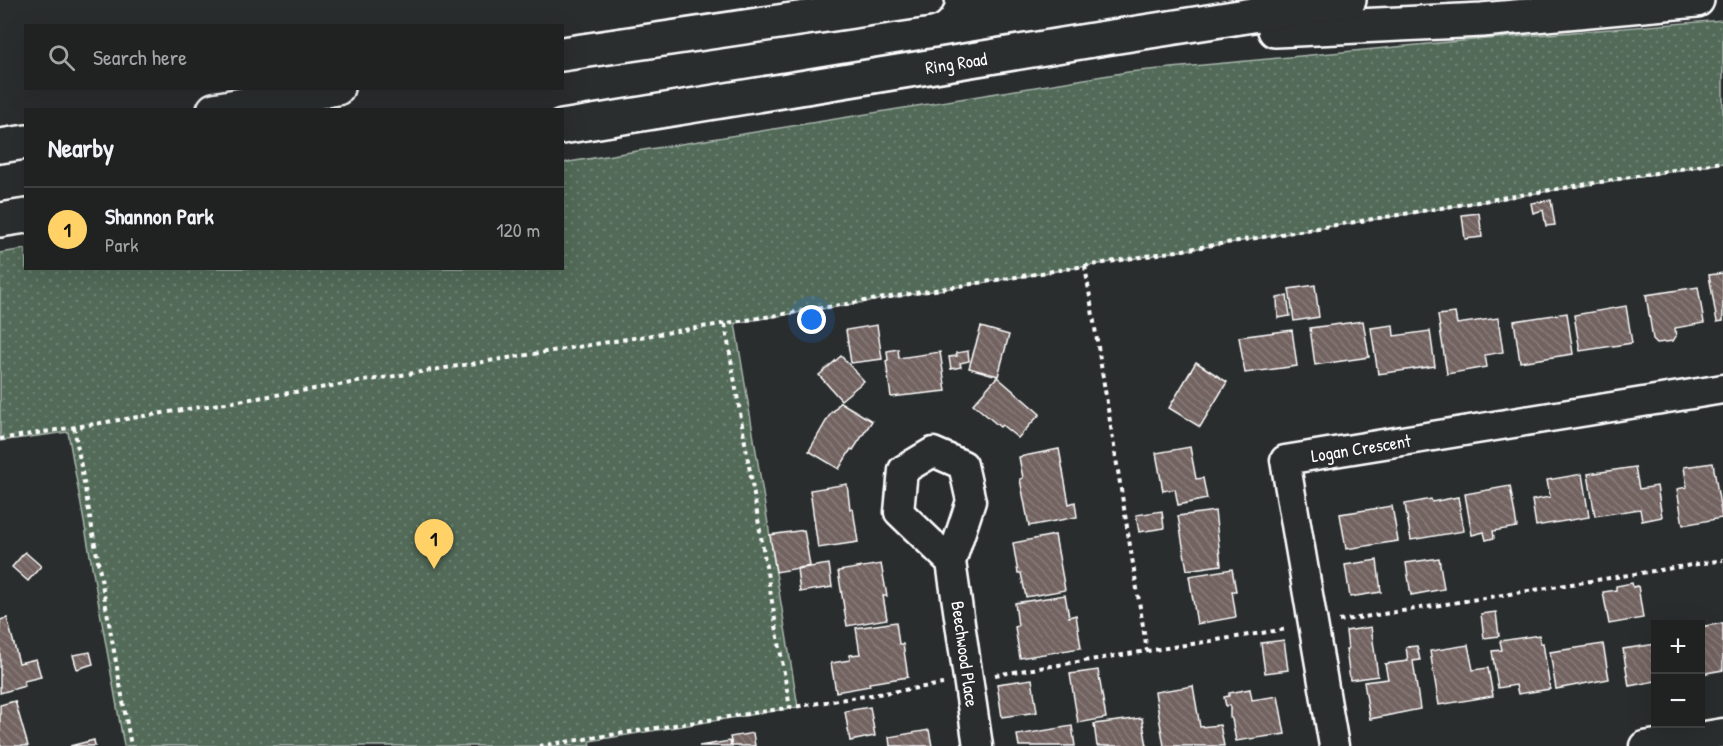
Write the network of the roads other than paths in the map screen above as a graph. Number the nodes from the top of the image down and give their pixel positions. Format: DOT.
graph roads {
  1 [pos="927,0"];
  2 [pos="1349,0"];
  3 [pos="1697,0"];
  4 [pos="1100,39"];
  5 [pos="564,54"];
  6 [pos="326,90"];
  7 [pos="225,108"];
  8 [pos="564,127"];
  9 [pos="24,142"];
  10 [pos="0,146"];
  11 [pos="24,216"];
  12 [pos="0,220"];
  13 [pos="1723,389"];
  14 [pos="951,562"];
  15 [pos="1723,733"];
  16 [pos="978,746"];
  17 [pos="1334,746"];
  18 [pos="1644,746"];
  1 -- 5 [label="highway"];
  2 -- 4 [label="highway, Ring Road"];
  3 -- 4 [label="highway"];
  4 -- 8 [label="highway, Ring Road"];
  6 -- 7 [label="highway"];
  9 -- 10 [label="highway"];
  11 -- 12 [label="highway"];
  13 -- 17 [label="street, Logan Crescent"];
  14 -- 16 [label="street, Beechwood Place"];
  15 -- 18 [label="street"];
}
